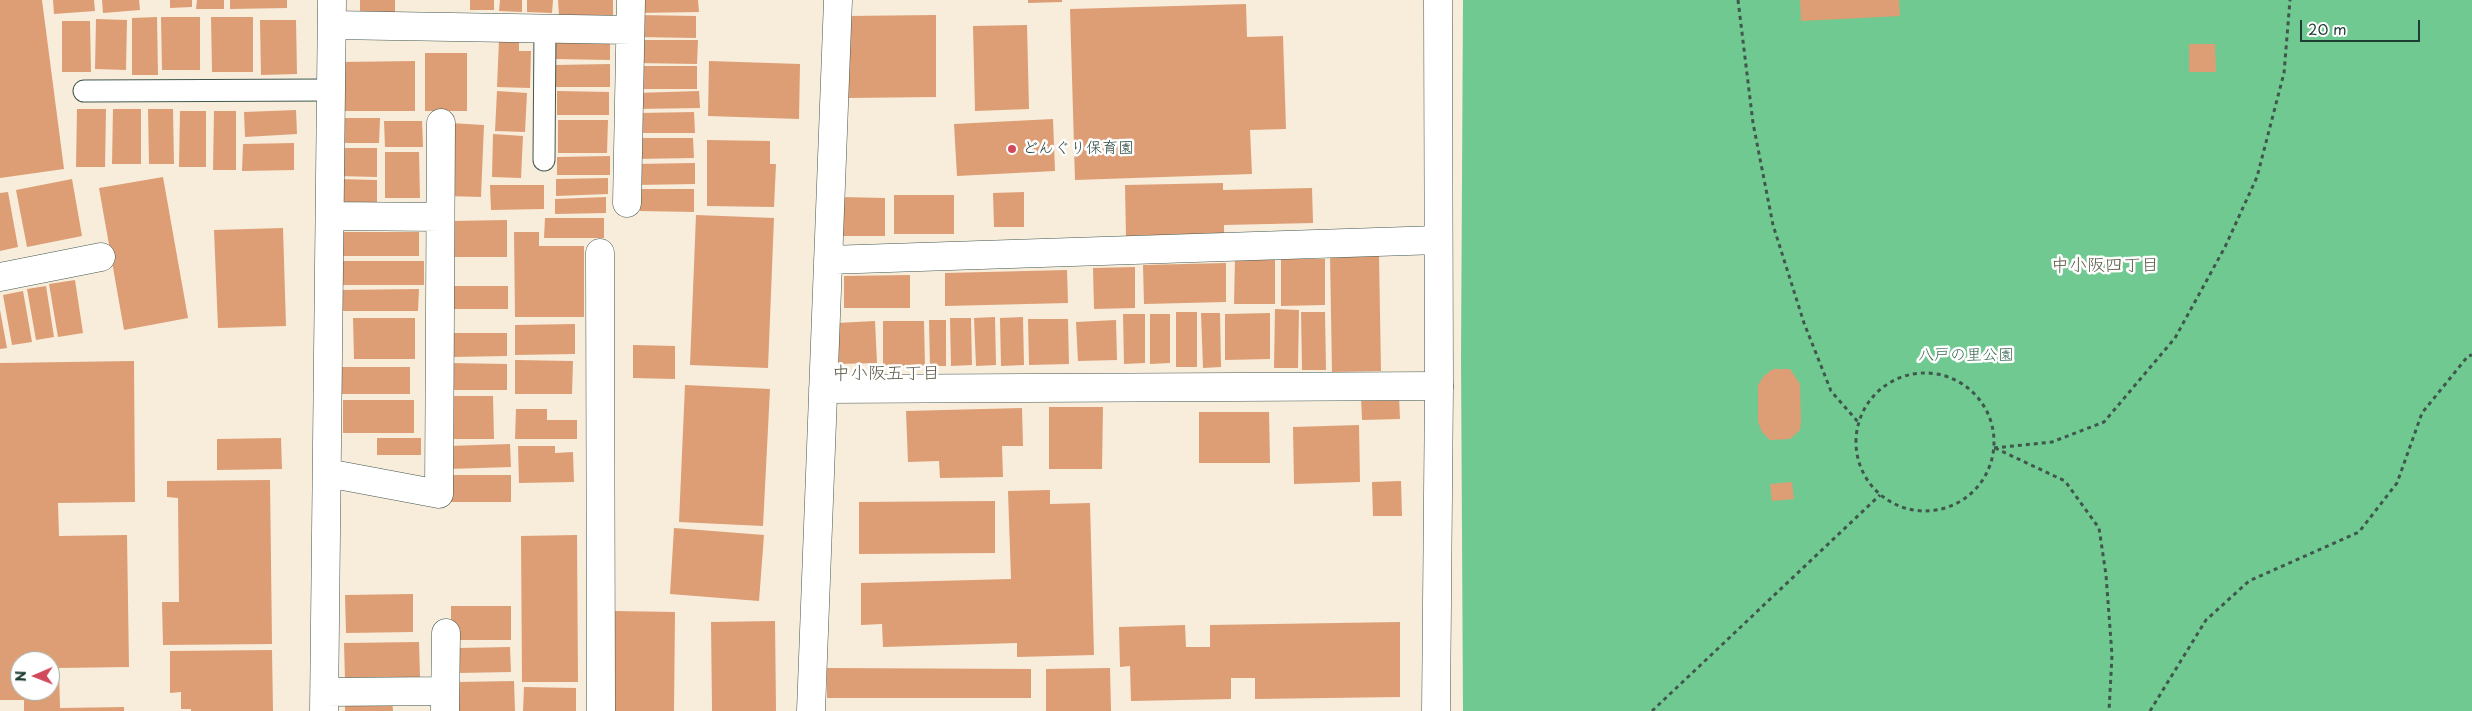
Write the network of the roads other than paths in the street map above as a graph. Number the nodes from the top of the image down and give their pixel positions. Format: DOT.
graph roads {
  1 [pos="631,0"];
  2 [pos="838,0"];
  3 [pos="1438,0"];
  4 [pos="332,12"];
  5 [pos="545,28"];
  6 [pos="630,30"];
  7 [pos="331,90"];
  8 [pos="84,91"];
  9 [pos="441,123"];
  10 [pos="544,160"];
  11 [pos="627,203"];
  12 [pos="330,216"];
  13 [pos="440,216"];
  14 [pos="1438,240"];
  15 [pos="600,253"];
  16 [pos="101,257"];
  17 [pos="828,260"];
  18 [pos="0,277"];
  19 [pos="1439,386"];
  20 [pos="823,389"];
  21 [pos="327,473"];
  22 [pos="446,633"];
  23 [pos="324,701"];
  24 [pos="445,701"];
  25 [pos="601,711"];
  26 [pos="811,711"];
  27 [pos="1436,711"];
  1 -- 6 [label="street"];
  2 -- 17 [label="street"];
  3 -- 14 [label="street"];
  4 -- 5 [label="street"];
  4 -- 7 [label="street"];
  5 -- 6 [label="street"];
  5 -- 10 [label="lane"];
  6 -- 11 [label="street"];
  7 -- 8 [label="lane"];
  7 -- 12 [label="street"];
  9 -- 13 [label="street"];
  12 -- 13 [label="street"];
  12 -- 21 [label="street"];
  13 -- 21 [label="street"];
  14 -- 17 [label="street"];
  14 -- 19 [label="street"];
  15 -- 25 [label="street"];
  16 -- 18 [label="street"];
  17 -- 20 [label="street"];
  19 -- 20 [label="street"];
  19 -- 27 [label="street"];
  20 -- 26 [label="street"];
  21 -- 23 [label="street"];
  22 -- 24 [label="street"];
  23 -- 24 [label="street"];
}
